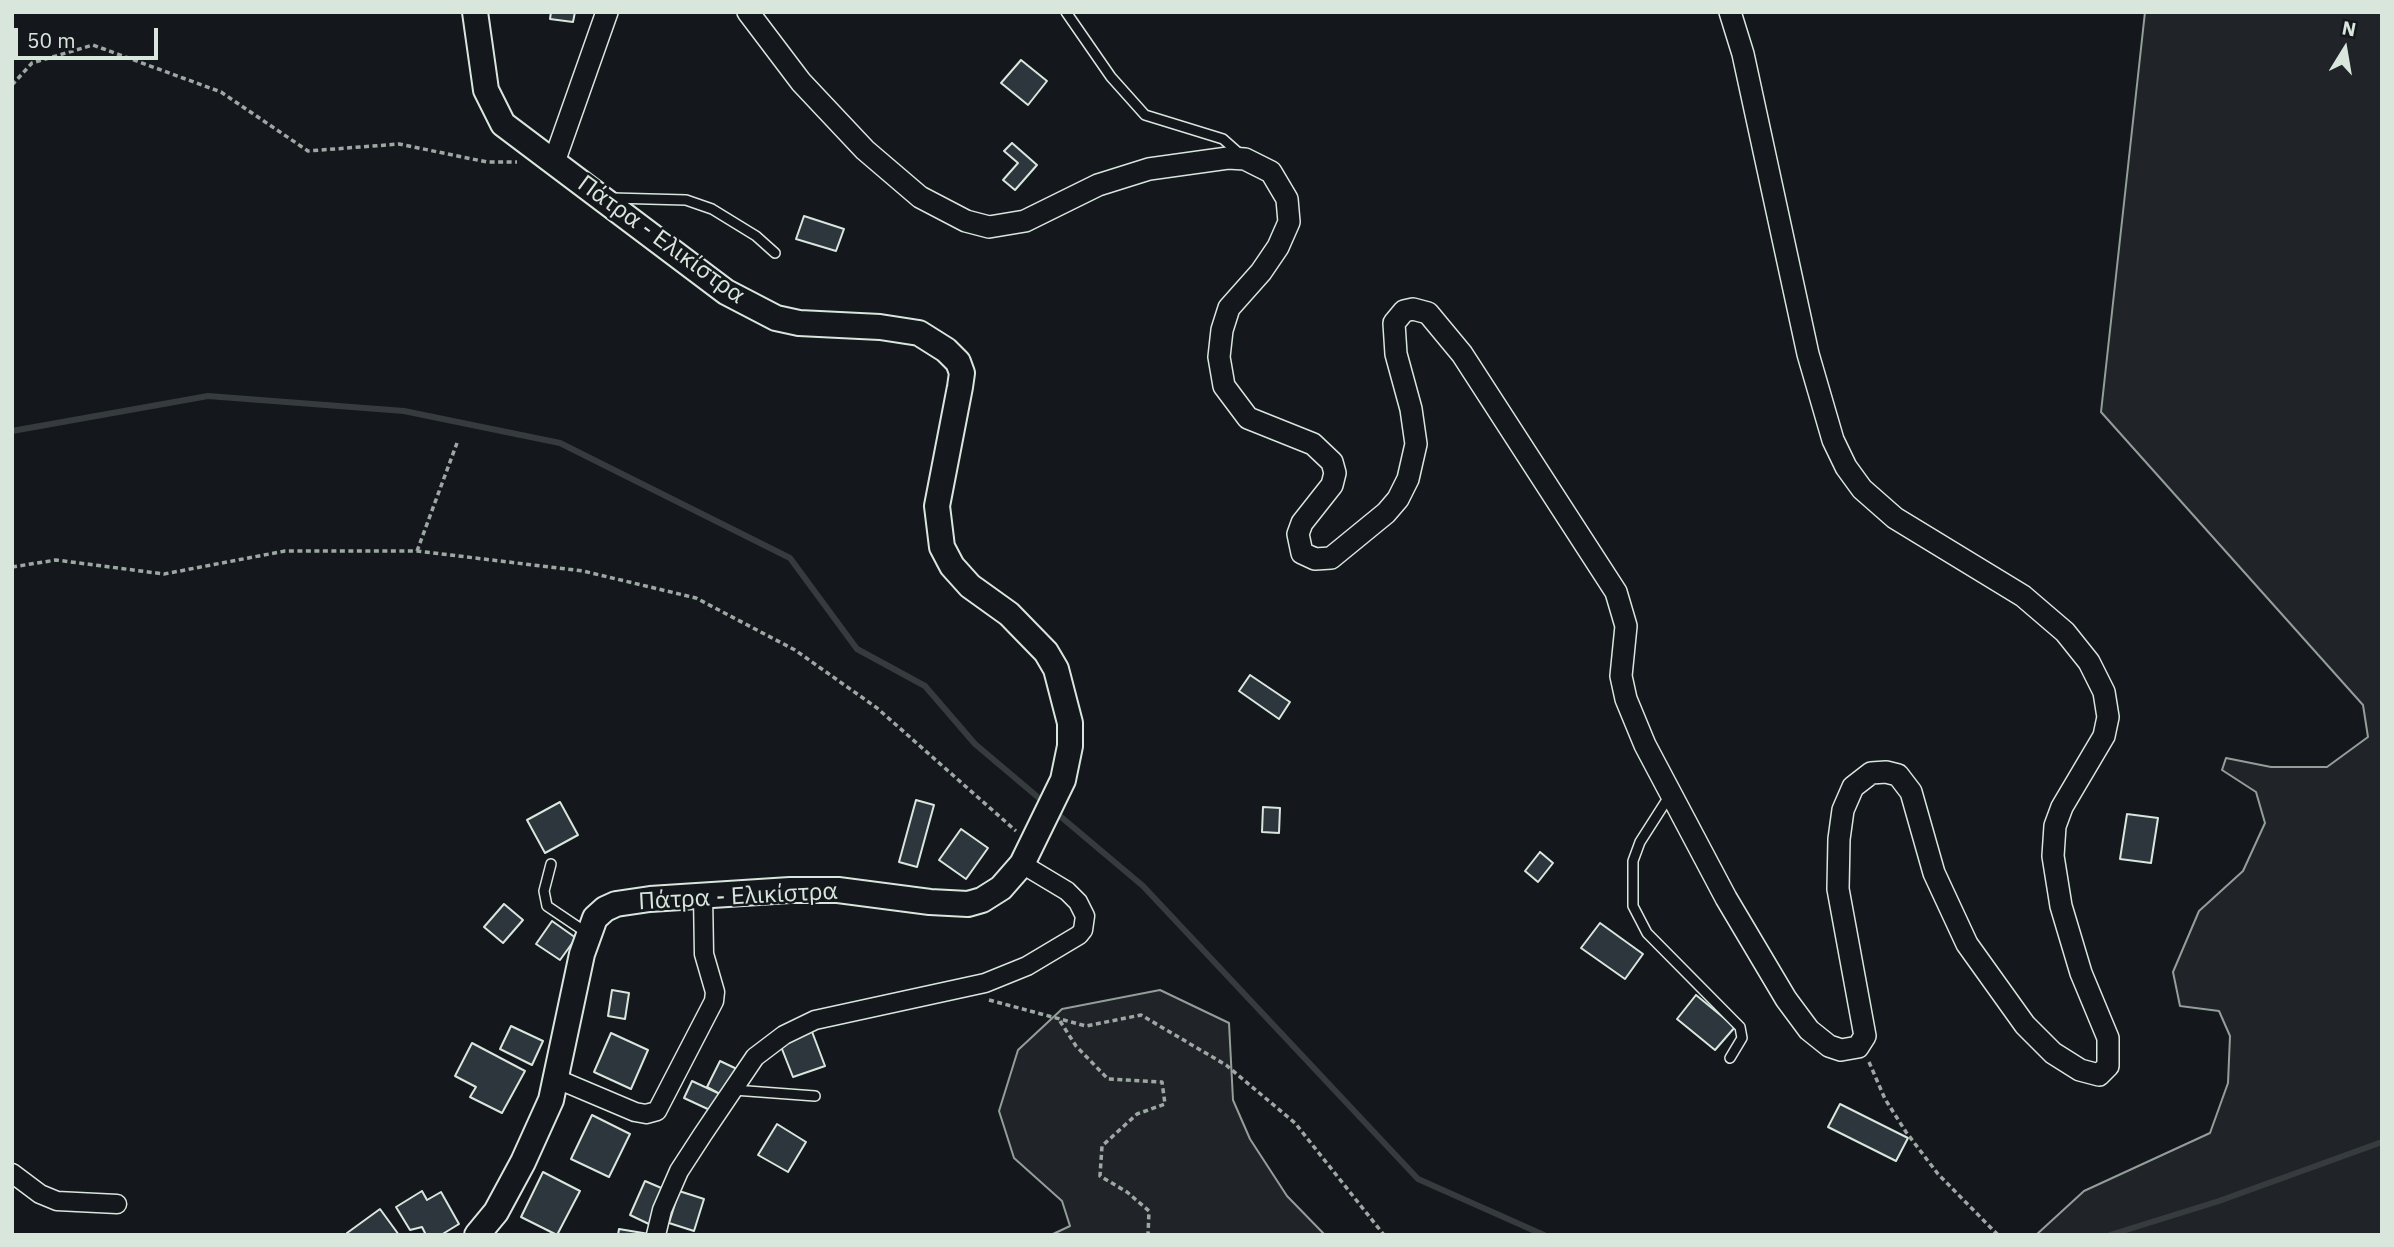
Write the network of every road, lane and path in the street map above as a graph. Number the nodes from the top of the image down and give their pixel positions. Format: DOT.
graph roads {
  1 [pos="475,12"];
  2 [pos="607,12"];
  3 [pos="748,12"];
  4 [pos="1066,12"];
  5 [pos="1730,12"];
  6 [pos="12,85"];
  7 [pos="1245,159"];
  8 [pos="554,162"];
  9 [pos="604,199"];
  10 [pos="775,253"];
  11 [pos="457,443"];
  12 [pos="417,551"];
  13 [pos="12,567"];
  14 [pos="1671,794"];
  15 [pos="1027,854"];
  16 [pos="551,864"];
  17 [pos="703,895"];
  18 [pos="588,934"];
  19 [pos="952,990"];
  20 [pos="1059,1020"];
  21 [pos="1862,1043"];
  22 [pos="1730,1058"];
  23 [pos="557,1080"];
  24 [pos="734,1090"];
  25 [pos="815,1096"];
  26 [pos="12,1173"];
  27 [pos="117,1203"];
  28 [pos="477,1235"];
  29 [pos="656,1235"];
  30 [pos="1148,1235"];
  31 [pos="1384,1235"];
  32 [pos="1998,1235"];
  1 -- 8 [label="main road, Πάτρα - Ελικίστρα"];
  2 -- 8 [label="street"];
  3 -- 7 [label="street"];
  4 -- 7 [label="lane"];
  5 -- 21 [label="street"];
  6 -- 8 [label="path"];
  7 -- 14 [label="street"];
  8 -- 9 [label="main road, Πάτρα - Ελικίστρα"];
  9 -- 10 [label="lane"];
  9 -- 15 [label="main road, Πάτρα - Ελικίστρα"];
  11 -- 12 [label="path"];
  12 -- 13 [label="path"];
  12 -- 15 [label="path"];
  14 -- 21 [label="street"];
  14 -- 22 [label="lane"];
  15 -- 17 [label="main road, Πάτρα - Ελικίστρα"];
  15 -- 19 [label="street"];
  16 -- 18 [label="lane"];
  17 -- 18 [label="main road, Πάτρα - Ελικίστρα"];
  17 -- 23 [label="street"];
  18 -- 23 [label="main road, Πάτρα - Ελικίστρα"];
  19 -- 20 [label="path"];
  19 -- 24 [label="street"];
  20 -- 30 [label="path"];
  20 -- 31 [label="path"];
  21 -- 32 [label="path"];
  23 -- 28 [label="main road, Πάτρα - Ελικίστρα"];
  24 -- 25 [label="lane"];
  24 -- 29 [label="street"];
  26 -- 27 [label="street"];
}
